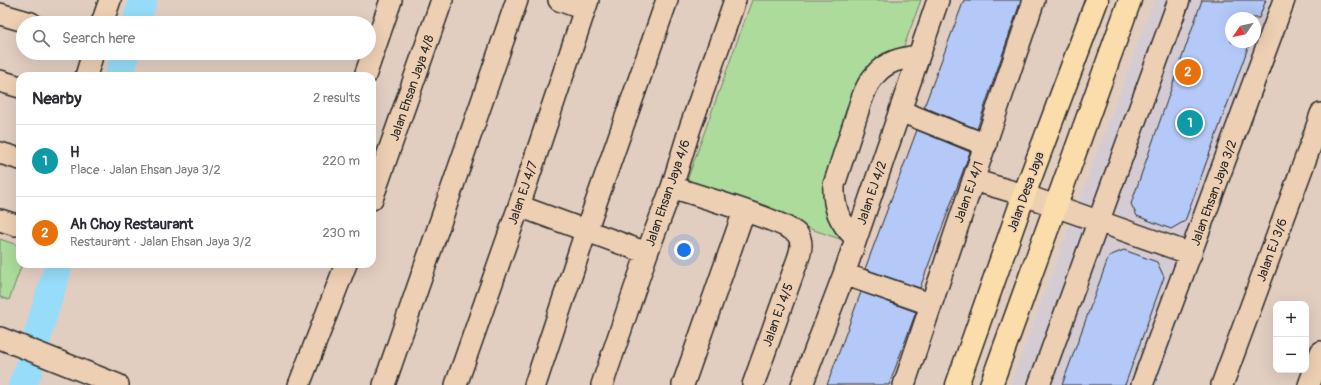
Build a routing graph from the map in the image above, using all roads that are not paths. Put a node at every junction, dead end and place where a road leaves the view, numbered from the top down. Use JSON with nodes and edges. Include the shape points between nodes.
{"nodes":[{"id":1,"x":110,"y":0,"type":"edge"},
{"id":2,"x":391,"y":0,"type":"edge"},
{"id":3,"x":442,"y":0,"type":"edge"},
{"id":4,"x":517,"y":0,"type":"edge"},
{"id":5,"x":559,"y":0,"type":"edge"},
{"id":6,"x":667,"y":0,"type":"edge"},
{"id":7,"x":735,"y":0,"type":"edge"},
{"id":8,"x":938,"y":0,"type":"edge"},
{"id":9,"x":1034,"y":0,"type":"edge"},
{"id":10,"x":1097,"y":0,"type":"edge"},
{"id":11,"x":1130,"y":0,"type":"edge"},
{"id":12,"x":1179,"y":0,"type":"edge"},
{"id":13,"x":1284,"y":0,"type":"edge"},
{"id":14,"x":586,"y":5,"type":"edge"},
{"id":15,"x":0,"y":14,"type":"edge"},
{"id":16,"x":104,"y":16,"type":"edge"},
{"id":17,"x":16,"y":19,"type":"edge"},
{"id":18,"x":376,"y":44,"type":"edge"},
{"id":19,"x":919,"y":56,"type":"junction"},
{"id":20,"x":91,"y":60,"type":"edge"},
{"id":21,"x":370,"y":60,"type":"edge"},
{"id":22,"x":87,"y":72,"type":"edge"},
{"id":23,"x":366,"y":72,"type":"edge"},
{"id":24,"x":0,"y":82,"type":"edge"},
{"id":25,"x":16,"y":86,"type":"edge"},
{"id":26,"x":900,"y":111,"type":"junction"},
{"id":27,"x":1321,"y":114,"type":"edge"},
{"id":28,"x":986,"y":145,"type":"junction"},
{"id":29,"x":1316,"y":146,"type":"edge"},
{"id":30,"x":0,"y":153,"type":"edge"},
{"id":31,"x":16,"y":157,"type":"edge"},
{"id":32,"x":377,"y":168,"type":"edge"},
{"id":33,"x":973,"y":180,"type":"junction"},
{"id":34,"x":672,"y":187,"type":"junction"},
{"id":35,"x":1024,"y":195,"type":"junction"},
{"id":36,"x":518,"y":206,"type":"junction"},
{"id":37,"x":1055,"y":206,"type":"junction"},
{"id":38,"x":744,"y":211,"type":"junction"},
{"id":39,"x":1099,"y":221,"type":"junction"},
{"id":40,"x":586,"y":231,"type":"junction"},
{"id":41,"x":856,"y":238,"type":"junction"},
{"id":42,"x":647,"y":253,"type":"junction"},
{"id":43,"x":1191,"y":254,"type":"junction"},
{"id":44,"x":344,"y":268,"type":"edge"},
{"id":45,"x":844,"y":274,"type":"junction"},
{"id":46,"x":930,"y":304,"type":"junction"},
{"id":47,"x":0,"y":338,"type":"edge"},
{"id":48,"x":1321,"y":352,"type":"edge"},
{"id":49,"x":114,"y":384,"type":"edge"},
{"id":50,"x":299,"y":385,"type":"edge"},
{"id":51,"x":384,"y":385,"type":"edge"},
{"id":52,"x":456,"y":385,"type":"edge"},
{"id":53,"x":535,"y":385,"type":"edge"},
{"id":54,"x":602,"y":385,"type":"edge"},
{"id":55,"x":683,"y":385,"type":"edge"},
{"id":56,"x":753,"y":385,"type":"edge"},
{"id":57,"x":802,"y":385,"type":"edge"},
{"id":58,"x":904,"y":385,"type":"edge"},
{"id":59,"x":957,"y":385,"type":"edge"},
{"id":60,"x":991,"y":385,"type":"edge"},
{"id":61,"x":1039,"y":385,"type":"edge"},
{"id":62,"x":1142,"y":385,"type":"edge"},
{"id":63,"x":1222,"y":385,"type":"edge"},
{"id":64,"x":1309,"y":385,"type":"edge"}],
"edges":[{"from":1,"to":16,"type":"street"},
{"from":2,"to":18,"type":"street"},
{"from":3,"to":32,"type":"street","name":"Jalan Ehsan Jaya 4/8"},
{"from":4,"to":51,"type":"street"},
{"from":5,"to":14,"type":"street"},
{"from":6,"to":40,"type":"street"},
{"from":7,"to":34,"type":"street","name":"Jalan Ehsan Jaya 4/6"},
{"from":8,"to":19,"type":"street","name":"Jalan EJ 4/2"},
{"from":9,"to":28,"type":"street","name":"Jalan EJ 4/1"},
{"from":10,"to":35,"type":"main road","name":"Jalan Desa Jaya"},
{"from":11,"to":37,"type":"main road"},
{"from":12,"to":39,"type":"street"},
{"from":13,"to":43,"type":"street","name":"Jalan Ehsan Jaya 3/2"},
{"from":14,"to":36,"type":"street","name":"Jalan EJ 4/7"},
{"from":15,"to":17,"type":"street"},
{"from":19,"to":26,"type":"street","name":"Jalan EJ 4/2"},
{"from":19,"to":41,"type":"street","via":[[895,60],[883,67],[875,74],[865,91],[833,190],[837,214]]},
{"from":20,"to":22,"type":"street"},
{"from":21,"to":23,"type":"street"},
{"from":24,"to":25,"type":"street"},
{"from":26,"to":28,"type":"street"},
{"from":26,"to":41,"type":"street","name":"Jalan EJ 4/2"},
{"from":27,"to":29,"type":"street","name":"Jalan EJ 3/6"},
{"from":28,"to":33,"type":"street","name":"Jalan EJ 4/1"},
{"from":29,"to":63,"type":"street","name":"Jalan EJ 3/6"},
{"from":30,"to":31,"type":"street"},
{"from":33,"to":35,"type":"street"},
{"from":33,"to":46,"type":"street","name":"Jalan EJ 4/1"},
{"from":34,"to":38,"type":"street"},
{"from":34,"to":42,"type":"street","name":"Jalan Ehsan Jaya 4/6"},
{"from":35,"to":37,"type":"street"},
{"from":35,"to":59,"type":"main road","name":"Jalan Desa Jaya"},
{"from":36,"to":40,"type":"street"},
{"from":36,"to":52,"type":"street","name":"Jalan EJ 4/7"},
{"from":37,"to":39,"type":"street"},
{"from":37,"to":60,"type":"main road"},
{"from":38,"to":55,"type":"street"},
{"from":38,"to":56,"type":"street","name":"Jalan EJ 4/5","via":[[789,228],[798,234],[801,244]]},
{"from":39,"to":43,"type":"street"},
{"from":39,"to":61,"type":"street"},
{"from":40,"to":42,"type":"street"},
{"from":40,"to":53,"type":"street"},
{"from":41,"to":45,"type":"street","name":"Jalan EJ 4/2"},
{"from":42,"to":54,"type":"street","name":"Jalan Ehsan Jaya 4/6"},
{"from":43,"to":62,"type":"street","name":"Jalan Ehsan Jaya 3/2"},
{"from":44,"to":50,"type":"street"},
{"from":45,"to":46,"type":"street"},
{"from":45,"to":57,"type":"street","name":"Jalan EJ 4/2"},
{"from":46,"to":58,"type":"street","name":"Jalan EJ 4/1"},
{"from":47,"to":49,"type":"street"},
{"from":48,"to":64,"type":"street"}]}
